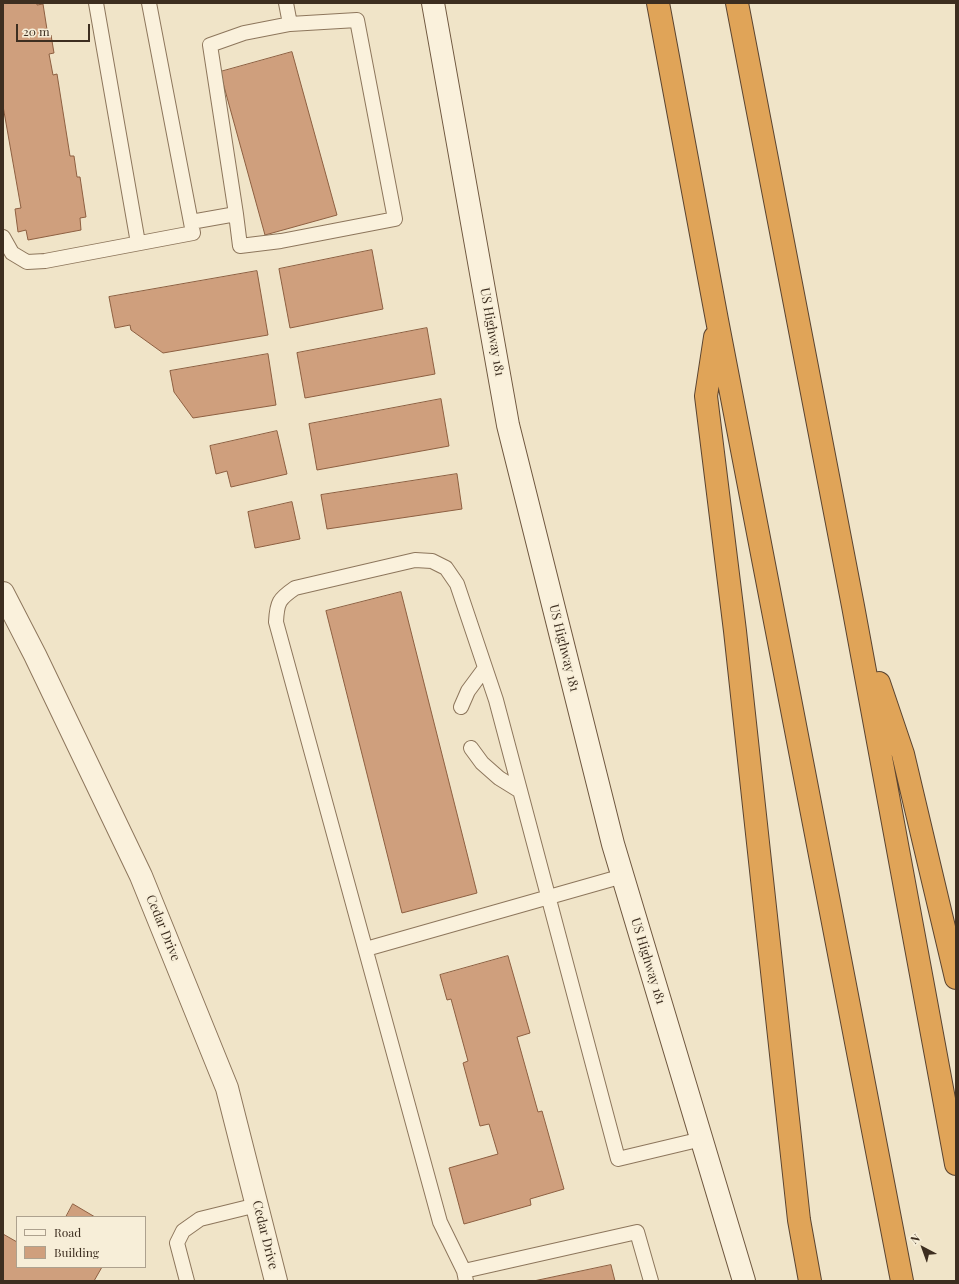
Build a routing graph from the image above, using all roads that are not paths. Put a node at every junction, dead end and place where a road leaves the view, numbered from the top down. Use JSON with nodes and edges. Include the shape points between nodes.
{"nodes":[{"id":1,"x":96,"y":3,"type":"edge"},
{"id":2,"x":149,"y":3,"type":"edge"},
{"id":3,"x":286,"y":3,"type":"edge"},
{"id":4,"x":433,"y":3,"type":"edge"},
{"id":5,"x":658,"y":3,"type":"edge"},
{"id":6,"x":737,"y":3,"type":"edge"},
{"id":7,"x":290,"y":24,"type":"junction"},
{"id":8,"x":236,"y":214,"type":"junction"},
{"id":9,"x":191,"y":222,"type":"junction"},
{"id":10,"x":3,"y":237,"type":"edge"},
{"id":11,"x":138,"y":243,"type":"junction"},
{"id":12,"x":717,"y":320,"type":"junction"},
{"id":13,"x":3,"y":593,"type":"edge"},
{"id":14,"x":853,"y":606,"type":"junction"},
{"id":15,"x":485,"y":668,"type":"junction"},
{"id":16,"x":461,"y":708,"type":"dead end"},
{"id":17,"x":471,"y":748,"type":"dead end"},
{"id":18,"x":520,"y":791,"type":"junction"},
{"id":19,"x":623,"y":876,"type":"junction"},
{"id":20,"x":548,"y":898,"type":"junction"},
{"id":21,"x":366,"y":949,"type":"junction"},
{"id":22,"x":956,"y":978,"type":"edge"},
{"id":23,"x":702,"y":1139,"type":"junction"},
{"id":24,"x":956,"y":1164,"type":"edge"},
{"id":25,"x":257,"y":1205,"type":"junction"},
{"id":26,"x":465,"y":1276,"type":"edge"},
{"id":27,"x":187,"y":1281,"type":"edge"},
{"id":28,"x":276,"y":1281,"type":"edge"},
{"id":29,"x":650,"y":1281,"type":"edge"},
{"id":30,"x":744,"y":1281,"type":"edge"},
{"id":31,"x":810,"y":1281,"type":"edge"},
{"id":32,"x":902,"y":1281,"type":"edge"}],
"edges":[{"from":1,"to":11,"type":"lane"},
{"from":2,"to":9,"type":"lane"},
{"from":3,"to":7,"type":"lane"},
{"from":4,"to":19,"type":"main road","name":"US Highway 181","via":[[508,425]]},
{"from":5,"to":12,"type":"highway"},
{"from":6,"to":14,"type":"highway"},
{"from":7,"to":8,"type":"lane","via":[[244,34],[210,45]]},
{"from":7,"to":8,"type":"lane","via":[[357,20],[396,219],[282,241],[240,246]]},
{"from":8,"to":9,"type":"lane"},
{"from":9,"to":11,"type":"lane","via":[[193,233]]},
{"from":10,"to":11,"type":"lane","via":[[12,253],[27,262],[45,261]]},
{"from":12,"to":31,"type":"highway","via":[[706,396],[737,646],[799,1220]]},
{"from":12,"to":32,"type":"highway"},
{"from":13,"to":25,"type":"main road","name":"Cedar Drive","via":[[141,876],[227,1088]]},
{"from":14,"to":22,"type":"highway","via":[[902,754]]},
{"from":14,"to":24,"type":"highway"},
{"from":15,"to":16,"type":"lane","via":[[468,691]]},
{"from":15,"to":18,"type":"lane"},
{"from":15,"to":21,"type":"lane","via":[[457,584],[446,568],[432,561],[415,560],[295,588],[276,606],[276,622]]},
{"from":17,"to":18,"type":"lane","via":[[482,763],[499,778]]},
{"from":18,"to":20,"type":"lane"},
{"from":19,"to":20,"type":"lane"},
{"from":19,"to":23,"type":"main road","name":"US Highway 181"},
{"from":20,"to":21,"type":"lane"},
{"from":20,"to":23,"type":"lane","via":[[618,1159]]},
{"from":21,"to":26,"type":"lane","via":[[440,1222]]},
{"from":23,"to":30,"type":"main road","name":"US Highway 181"},
{"from":25,"to":27,"type":"lane","via":[[200,1219],[183,1231],[177,1243]]},
{"from":25,"to":28,"type":"main road","name":"Cedar Drive"},
{"from":26,"to":29,"type":"lane","via":[[637,1232]]}]}
